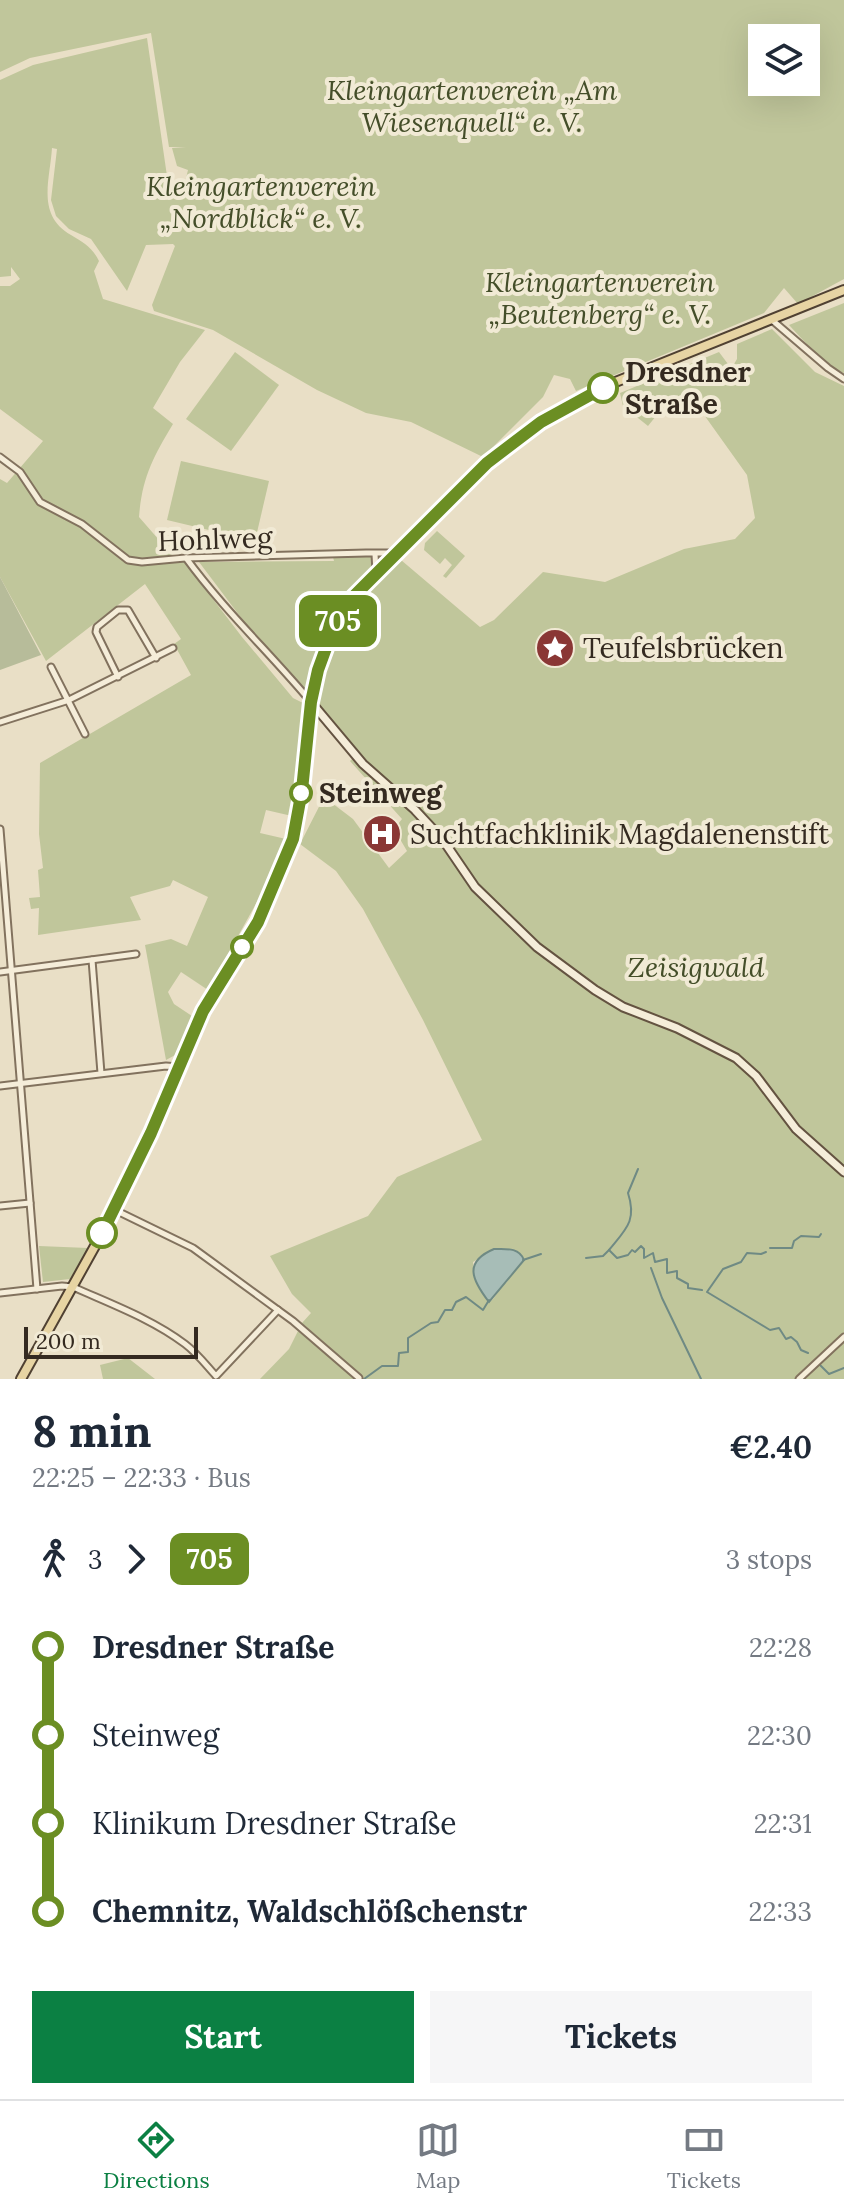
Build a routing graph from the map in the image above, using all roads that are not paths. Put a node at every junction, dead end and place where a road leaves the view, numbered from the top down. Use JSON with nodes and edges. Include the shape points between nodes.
{"nodes":[{"id":1,"x":842,"y":291,"type":"edge"},
{"id":2,"x":772,"y":319,"type":"junction"},
{"id":3,"x":844,"y":379,"type":"edge"},
{"id":4,"x":0,"y":457,"type":"edge"},
{"id":5,"x":375,"y":554,"type":"junction"},
{"id":6,"x":394,"y":556,"type":"junction"},
{"id":7,"x":185,"y":558,"type":"junction"},
{"id":8,"x":376,"y":574,"type":"junction"},
{"id":9,"x":173,"y":648,"type":"dead end"},
{"id":10,"x":156,"y":658,"type":"junction"},
{"id":11,"x":51,"y":667,"type":"dead end"},
{"id":12,"x":118,"y":677,"type":"junction"},
{"id":13,"x":69,"y":700,"type":"junction"},
{"id":14,"x":311,"y":702,"type":"junction"},
{"id":15,"x":0,"y":722,"type":"edge"},
{"id":16,"x":85,"y":734,"type":"dead end"},
{"id":17,"x":0,"y":829,"type":"edge"},
{"id":18,"x":136,"y":954,"type":"dead end"},
{"id":19,"x":92,"y":960,"type":"junction"},
{"id":20,"x":12,"y":970,"type":"junction"},
{"id":21,"x":0,"y":972,"type":"edge"},
{"id":22,"x":179,"y":1067,"type":"junction"},
{"id":23,"x":101,"y":1073,"type":"junction"},
{"id":24,"x":22,"y":1084,"type":"junction"},
{"id":25,"x":0,"y":1086,"type":"edge"},
{"id":26,"x":844,"y":1172,"type":"edge"},
{"id":27,"x":30,"y":1203,"type":"junction"},
{"id":28,"x":0,"y":1206,"type":"edge"},
{"id":29,"x":115,"y":1210,"type":"junction"},
{"id":30,"x":73,"y":1287,"type":"junction"},
{"id":31,"x":37,"y":1289,"type":"junction"},
{"id":32,"x":0,"y":1293,"type":"edge"},
{"id":33,"x":278,"y":1310,"type":"junction"},
{"id":34,"x":844,"y":1337,"type":"edge"},
{"id":35,"x":359,"y":1378,"type":"edge"},
{"id":36,"x":17,"y":1379,"type":"edge"},
{"id":37,"x":799,"y":1379,"type":"edge"}],
"edges":[{"from":1,"to":2,"type":"main road"},
{"from":2,"to":3,"type":"street"},
{"from":2,"to":6,"type":"main road","via":[[613,383],[541,422],[487,463]]},
{"from":4,"to":7,"type":"street","name":"Hohlweg","via":[[20,472],[40,502],[82,524],[128,560]]},
{"from":5,"to":6,"type":"street","name":"Hohlweg"},
{"from":5,"to":7,"type":"street","name":"Hohlweg"},
{"from":5,"to":8,"type":"street"},
{"from":6,"to":8,"type":"main road"},
{"from":7,"to":14,"type":"street"},
{"from":8,"to":14,"type":"main road","via":[[333,629]]},
{"from":9,"to":10,"type":"street"},
{"from":10,"to":12,"type":"street"},
{"from":10,"to":12,"type":"street","via":[[128,610],[118,610],[96,632]]},
{"from":11,"to":13,"type":"street"},
{"from":12,"to":13,"type":"street"},
{"from":13,"to":15,"type":"street"},
{"from":13,"to":16,"type":"street"},
{"from":14,"to":22,"type":"main road","via":[[293,839],[258,922],[203,1011]]},
{"from":14,"to":26,"type":"street","via":[[363,764],[443,840],[475,887],[537,947],[623,1007],[736,1058],[796,1129]]},
{"from":17,"to":20,"type":"street"},
{"from":18,"to":19,"type":"street"},
{"from":19,"to":20,"type":"street"},
{"from":19,"to":23,"type":"street"},
{"from":20,"to":21,"type":"street"},
{"from":20,"to":24,"type":"street"},
{"from":22,"to":23,"type":"street"},
{"from":22,"to":29,"type":"main road"},
{"from":23,"to":24,"type":"street"},
{"from":24,"to":25,"type":"street"},
{"from":24,"to":27,"type":"street"},
{"from":27,"to":28,"type":"street"},
{"from":27,"to":31,"type":"street"},
{"from":29,"to":30,"type":"main road"},
{"from":29,"to":33,"type":"street","via":[[193,1248]]},
{"from":30,"to":31,"type":"street"},
{"from":30,"to":33,"type":"street","via":[[174,1337],[216,1376]]},
{"from":30,"to":36,"type":"main road"},
{"from":31,"to":32,"type":"street"},
{"from":33,"to":35,"type":"street"},
{"from":34,"to":37,"type":"street"}]}
